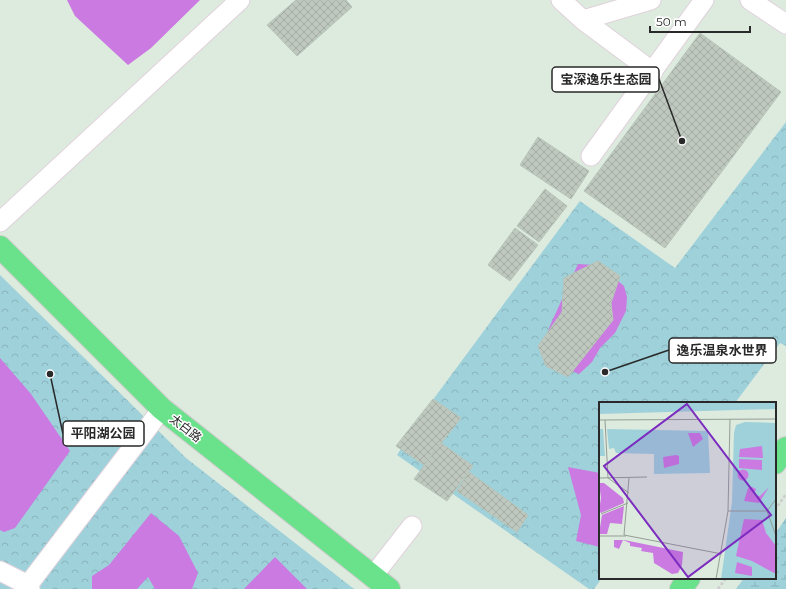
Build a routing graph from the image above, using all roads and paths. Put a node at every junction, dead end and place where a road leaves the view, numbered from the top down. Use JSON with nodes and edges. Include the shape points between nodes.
{"nodes":[{"id":1,"x":240,"y":0,"type":"edge"},
{"id":2,"x":561,"y":0,"type":"edge"},
{"id":3,"x":651,"y":0,"type":"edge"},
{"id":4,"x":704,"y":0,"type":"edge"},
{"id":5,"x":750,"y":0,"type":"edge"},
{"id":6,"x":583,"y":20,"type":"junction"},
{"id":7,"x":786,"y":24,"type":"edge"},
{"id":8,"x":652,"y":72,"type":"junction"},
{"id":9,"x":591,"y":156,"type":"dead end"},
{"id":10,"x":0,"y":222,"type":"edge"},
{"id":11,"x":0,"y":247,"type":"edge"},
{"id":12,"x":162,"y":409,"type":"junction"},
{"id":13,"x":786,"y":448,"type":"edge"},
{"id":14,"x":776,"y":462,"type":"edge"},
{"id":15,"x":786,"y":494,"type":"edge"},
{"id":16,"x":776,"y":509,"type":"edge"},
{"id":17,"x":412,"y":526,"type":"dead end"},
{"id":18,"x":0,"y":571,"type":"edge"},
{"id":19,"x":689,"y":579,"type":"edge"},
{"id":20,"x":725,"y":579,"type":"edge"},
{"id":21,"x":381,"y":582,"type":"edge"},
{"id":22,"x":29,"y":587,"type":"edge"},
{"id":23,"x":681,"y":589,"type":"edge"},
{"id":24,"x":718,"y":589,"type":"edge"}],
"edges":[{"from":1,"to":10,"type":"street"},
{"from":2,"to":6,"type":"street"},
{"from":3,"to":6,"type":"street"},
{"from":4,"to":8,"type":"street"},
{"from":5,"to":7,"type":"street"},
{"from":6,"to":8,"type":"street"},
{"from":8,"to":9,"type":"street"},
{"from":11,"to":12,"type":"main road","name":"太白路"},
{"from":12,"to":21,"type":"main road","name":"太白路"},
{"from":12,"to":22,"type":"street"},
{"from":13,"to":14,"type":"main road"},
{"from":15,"to":16,"type":"path"},
{"from":17,"to":21,"type":"street"},
{"from":18,"to":22,"type":"street"},
{"from":19,"to":23,"type":"main road"},
{"from":20,"to":24,"type":"path"}]}
